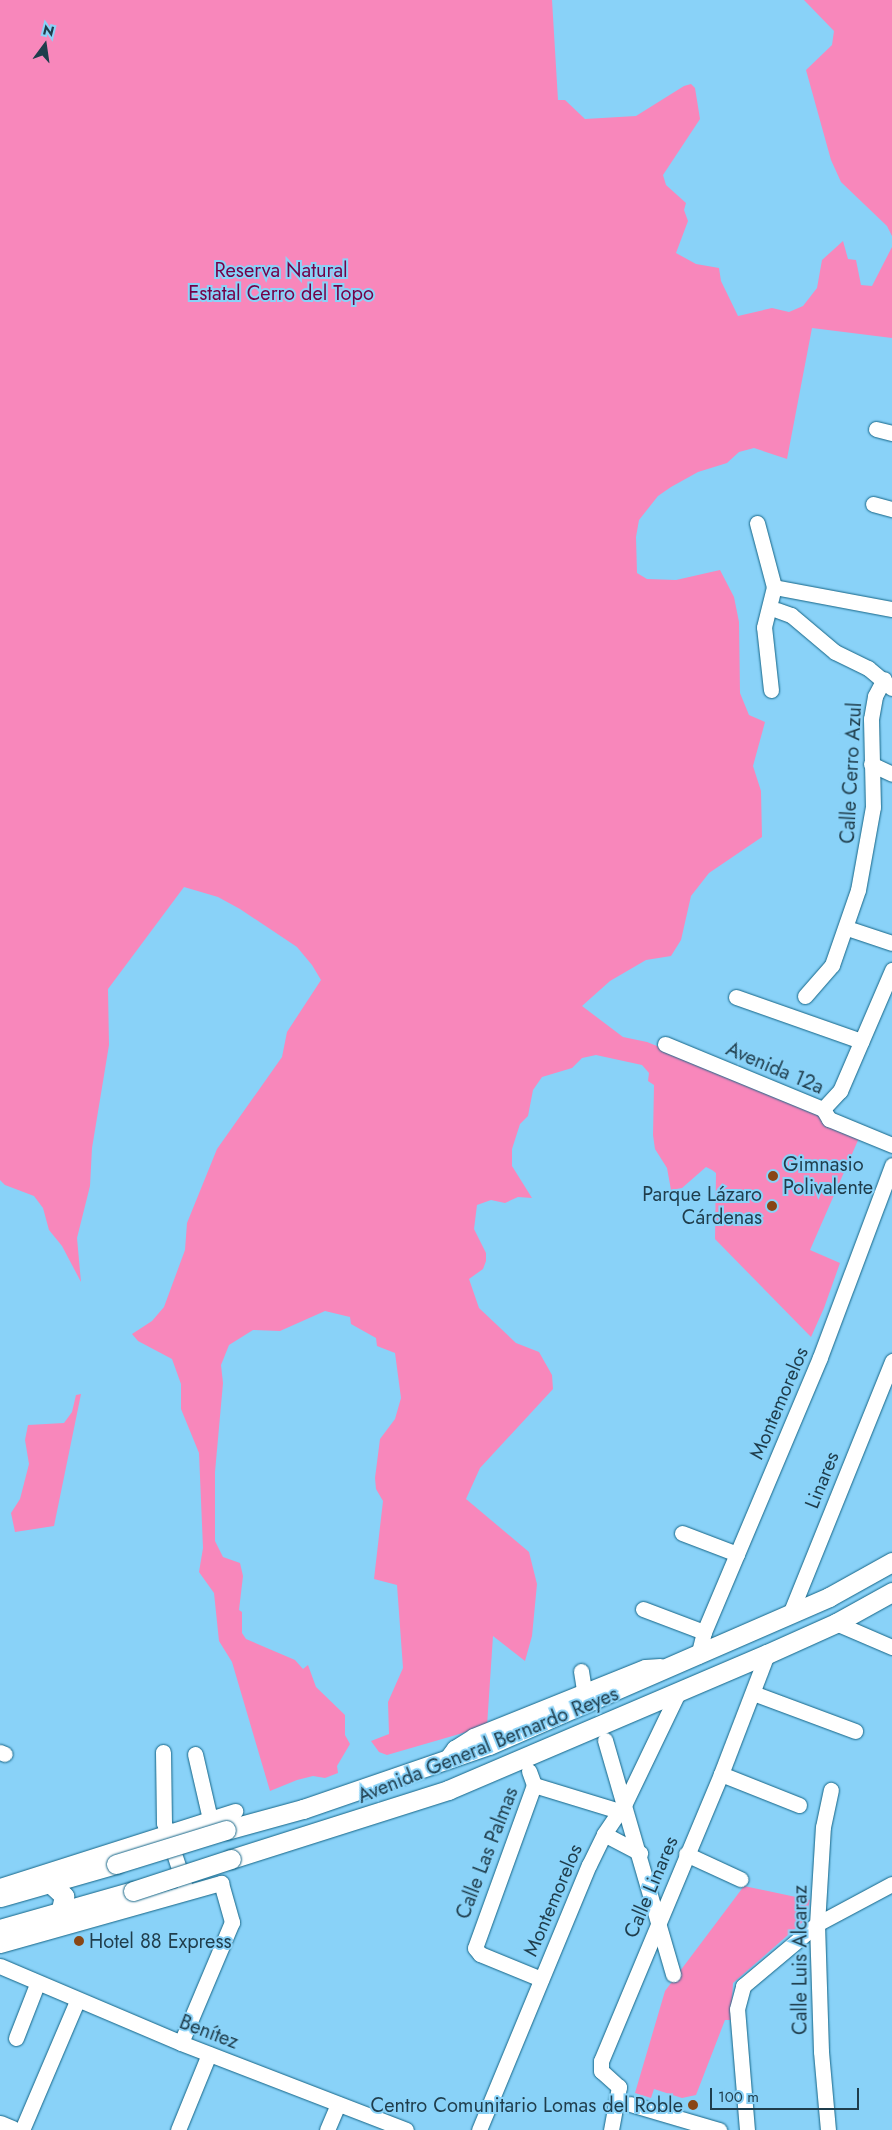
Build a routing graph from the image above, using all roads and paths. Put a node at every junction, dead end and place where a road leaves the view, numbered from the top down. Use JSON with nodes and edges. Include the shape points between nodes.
{"nodes":[{"id":1,"x":876,"y":429,"type":"dead end"},
{"id":2,"x":892,"y":433,"type":"edge"},
{"id":3,"x":873,"y":504,"type":"dead end"},
{"id":4,"x":892,"y":509,"type":"edge"},
{"id":5,"x":756,"y":523,"type":"dead end"},
{"id":6,"x":774,"y":587,"type":"junction"},
{"id":7,"x":892,"y":609,"type":"edge"},
{"id":8,"x":777,"y":610,"type":"dead end"},
{"id":9,"x":888,"y":683,"type":"edge"},
{"id":10,"x":771,"y":690,"type":"dead end"},
{"id":11,"x":871,"y":764,"type":"junction"},
{"id":12,"x":892,"y":774,"type":"edge"},
{"id":13,"x":847,"y":928,"type":"junction"},
{"id":14,"x":892,"y":943,"type":"edge"},
{"id":15,"x":892,"y":970,"type":"edge"},
{"id":16,"x":736,"y":996,"type":"dead end"},
{"id":17,"x":805,"y":996,"type":"dead end"},
{"id":18,"x":861,"y":1041,"type":"junction"},
{"id":19,"x":665,"y":1044,"type":"dead end"},
{"id":20,"x":823,"y":1109,"type":"junction"},
{"id":21,"x":892,"y":1145,"type":"edge"},
{"id":22,"x":892,"y":1165,"type":"edge"},
{"id":23,"x":892,"y":1361,"type":"edge"},
{"id":24,"x":682,"y":1533,"type":"dead end"},
{"id":25,"x":737,"y":1554,"type":"junction"},
{"id":26,"x":892,"y":1562,"type":"edge"},
{"id":27,"x":892,"y":1592,"type":"edge"},
{"id":28,"x":643,"y":1609,"type":"dead end"},
{"id":29,"x":790,"y":1614,"type":"junction"},
{"id":30,"x":836,"y":1623,"type":"junction"},
{"id":31,"x":704,"y":1632,"type":"junction"},
{"id":32,"x":892,"y":1648,"type":"edge"},
{"id":33,"x":767,"y":1654,"type":"junction"},
{"id":34,"x":698,"y":1656,"type":"junction"},
{"id":35,"x":668,"y":1669,"type":"junction"},
{"id":36,"x":581,"y":1672,"type":"dead end"},
{"id":37,"x":584,"y":1691,"type":"junction"},
{"id":38,"x":753,"y":1693,"type":"junction"},
{"id":39,"x":678,"y":1694,"type":"junction"},
{"id":40,"x":855,"y":1731,"type":"dead end"},
{"id":41,"x":605,"y":1740,"type":"dead end"},
{"id":42,"x":163,"y":1752,"type":"dead end"},
{"id":43,"x":195,"y":1754,"type":"dead end"},
{"id":44,"x":446,"y":1759,"type":"junction"},
{"id":45,"x":721,"y":1774,"type":"junction"},
{"id":46,"x":831,"y":1790,"type":"dead end"},
{"id":47,"x":799,"y":1805,"type":"dead end"},
{"id":48,"x":622,"y":1807,"type":"junction"},
{"id":49,"x":303,"y":1808,"type":"junction"},
{"id":50,"x":235,"y":1811,"type":"dead end"},
{"id":51,"x":210,"y":1818,"type":"junction"},
{"id":52,"x":166,"y":1832,"type":"junction"},
{"id":53,"x":604,"y":1834,"type":"junction"},
{"id":54,"x":312,"y":1835,"type":"junction"},
{"id":55,"x":640,"y":1853,"type":"junction"},
{"id":56,"x":686,"y":1854,"type":"junction"},
{"id":57,"x":740,"y":1879,"type":"dead end"},
{"id":58,"x":49,"y":1882,"type":"junction"},
{"id":59,"x":892,"y":1884,"type":"edge"},
{"id":60,"x":5,"y":1890,"type":"edge"},
{"id":61,"x":187,"y":1893,"type":"junction"},
{"id":62,"x":60,"y":1913,"type":"junction"},
{"id":63,"x":658,"y":1921,"type":"junction"},
{"id":64,"x":817,"y":1924,"type":"junction"},
{"id":65,"x":0,"y":1930,"type":"edge"},
{"id":66,"x":0,"y":1945,"type":"edge"},
{"id":67,"x":0,"y":1966,"type":"edge"},
{"id":68,"x":673,"y":1974,"type":"dead end"},
{"id":69,"x":541,"y":1979,"type":"junction"},
{"id":70,"x":37,"y":1984,"type":"junction"},
{"id":71,"x":77,"y":2001,"type":"junction"},
{"id":72,"x":16,"y":2038,"type":"dead end"},
{"id":73,"x":181,"y":2043,"type":"junction"},
{"id":74,"x":208,"y":2054,"type":"junction"},
{"id":75,"x":338,"y":2104,"type":"junction"},
{"id":76,"x":630,"y":2104,"type":"dead end"},
{"id":77,"x":0,"y":2125,"type":"edge"},
{"id":78,"x":703,"y":2128,"type":"edge"},
{"id":79,"x":12,"y":2130,"type":"edge"},
{"id":80,"x":22,"y":2130,"type":"edge"},
{"id":81,"x":178,"y":2130,"type":"edge"},
{"id":82,"x":327,"y":2130,"type":"edge"},
{"id":83,"x":406,"y":2130,"type":"edge"},
{"id":84,"x":479,"y":2130,"type":"edge"},
{"id":85,"x":611,"y":2130,"type":"edge"},
{"id":86,"x":719,"y":2130,"type":"edge"},
{"id":87,"x":747,"y":2130,"type":"edge"},
{"id":88,"x":828,"y":2130,"type":"edge"}],
"edges":[{"from":1,"to":2,"type":"street"},
{"from":3,"to":4,"type":"street"},
{"from":5,"to":6,"type":"street"},
{"from":6,"to":7,"type":"street"},
{"from":6,"to":10,"type":"street","via":[[764,627]]},
{"from":8,"to":9,"type":"street","via":[[791,615],[835,652]]},
{"from":9,"to":11,"type":"street","name":"Calle Cerro Azul","via":[[875,696],[871,719]]},
{"from":11,"to":12,"type":"street"},
{"from":11,"to":13,"type":"street","name":"Calle Cerro Azul","via":[[871,827]]},
{"from":13,"to":14,"type":"street"},
{"from":13,"to":17,"type":"street","name":"Calle Cerro Azul","via":[[832,965]]},
{"from":15,"to":18,"type":"street"},
{"from":16,"to":18,"type":"street"},
{"from":18,"to":20,"type":"street","via":[[840,1091]]},
{"from":19,"to":20,"type":"street","name":"Avenida 12a"},
{"from":20,"to":21,"type":"street","name":"Avenida 12a","via":[[829,1119]]},
{"from":22,"to":25,"type":"street","name":"Montemorelos","via":[[820,1357]]},
{"from":23,"to":29,"type":"street","name":"Linares"},
{"from":24,"to":25,"type":"street"},
{"from":25,"to":31,"type":"street","name":"Montemorelos"},
{"from":26,"to":29,"type":"main road","name":"Avenida General Bernardo Reyes","via":[[829,1597]]},
{"from":27,"to":30,"type":"main road","name":"Avenida General Bernardo Reyes"},
{"from":28,"to":31,"type":"street"},
{"from":29,"to":34,"type":"main road","name":"Avenida General Bernardo Reyes"},
{"from":30,"to":32,"type":"street"},
{"from":30,"to":33,"type":"main road","name":"Avenida General Bernardo Reyes"},
{"from":31,"to":34,"type":"street","name":"Montemorelos"},
{"from":33,"to":38,"type":"street","name":"Calle Linares"},
{"from":33,"to":39,"type":"main road","name":"Avenida General Bernardo Reyes"},
{"from":34,"to":35,"type":"main road","name":"Avenida General Bernardo Reyes"},
{"from":35,"to":37,"type":"street","via":[[650,1665]]},
{"from":35,"to":44,"type":"main road","name":"Avenida General Bernardo Reyes","via":[[489,1745]]},
{"from":36,"to":37,"type":"street"},
{"from":37,"to":44,"type":"street","via":[[473,1736],[454,1748]]},
{"from":38,"to":40,"type":"street"},
{"from":38,"to":45,"type":"street","name":"Calle Linares"},
{"from":39,"to":48,"type":"street","name":"Montemorelos"},
{"from":39,"to":54,"type":"main road","name":"Avenida General Bernardo Reyes","via":[[429,1797]]},
{"from":41,"to":48,"type":"street"},
{"from":42,"to":52,"type":"street"},
{"from":43,"to":51,"type":"street"},
{"from":44,"to":49,"type":"main road","name":"Avenida General Bernardo Reyes"},
{"from":45,"to":47,"type":"street"},
{"from":45,"to":56,"type":"street","name":"Calle Linares"},
{"from":46,"to":64,"type":"street","name":"Calle Luis Alcaraz","via":[[823,1827]]},
{"from":48,"to":53,"type":"street","name":"Montemorelos"},
{"from":48,"to":55,"type":"street"},
{"from":48,"to":69,"type":"street","name":"Calle Las Palmas","via":[[531,1778],[475,1949]]},
{"from":49,"to":54,"type":"main road","via":[[297,1826]]},
{"from":49,"to":58,"type":"main road","name":"Avenida General Bernardo Reyes","bridge":true},
{"from":50,"to":51,"type":"street"},
{"from":51,"to":52,"type":"street"},
{"from":52,"to":60,"type":"street"},
{"from":52,"to":61,"type":"street"},
{"from":53,"to":55,"type":"street"},
{"from":53,"to":69,"type":"street","name":"Montemorelos"},
{"from":54,"to":62,"type":"main road","name":"Avenida General Bernardo Reyes","bridge":true},
{"from":55,"to":63,"type":"street"},
{"from":56,"to":57,"type":"street"},
{"from":56,"to":63,"type":"street","name":"Calle Linares"},
{"from":58,"to":60,"type":"main road","name":"Avenida General Bernardo Reyes"},
{"from":58,"to":62,"type":"main road","via":[[64,1896]]},
{"from":59,"to":64,"type":"street"},
{"from":61,"to":66,"type":"street"},
{"from":61,"to":73,"type":"street","via":[[221,1883],[232,1922]]},
{"from":62,"to":65,"type":"main road","name":"Avenida General Bernardo Reyes"},
{"from":63,"to":68,"type":"street"},
{"from":63,"to":85,"type":"street","name":"Calle Linares","via":[[601,2061],[601,2071],[619,2087]]},
{"from":64,"to":87,"type":"street","via":[[749,1980],[740,1993],[737,2009]]},
{"from":64,"to":88,"type":"street","name":"Calle Luis Alcaraz","via":[[819,2016]]},
{"from":67,"to":70,"type":"street","name":"Benítez"},
{"from":69,"to":84,"type":"street","name":"Montemorelos"},
{"from":70,"to":71,"type":"street","name":"Benítez"},
{"from":70,"to":72,"type":"street"},
{"from":71,"to":73,"type":"street","name":"Benítez"},
{"from":71,"to":80,"type":"street"},
{"from":73,"to":74,"type":"street","name":"Benítez"},
{"from":74,"to":75,"type":"street","name":"Benítez"},
{"from":74,"to":81,"type":"street"},
{"from":75,"to":82,"type":"street"},
{"from":75,"to":83,"type":"street","name":"Benítez"},
{"from":76,"to":78,"type":"street"},
{"from":77,"to":79,"type":"main road"},
{"from":78,"to":86,"type":"street"}]}
